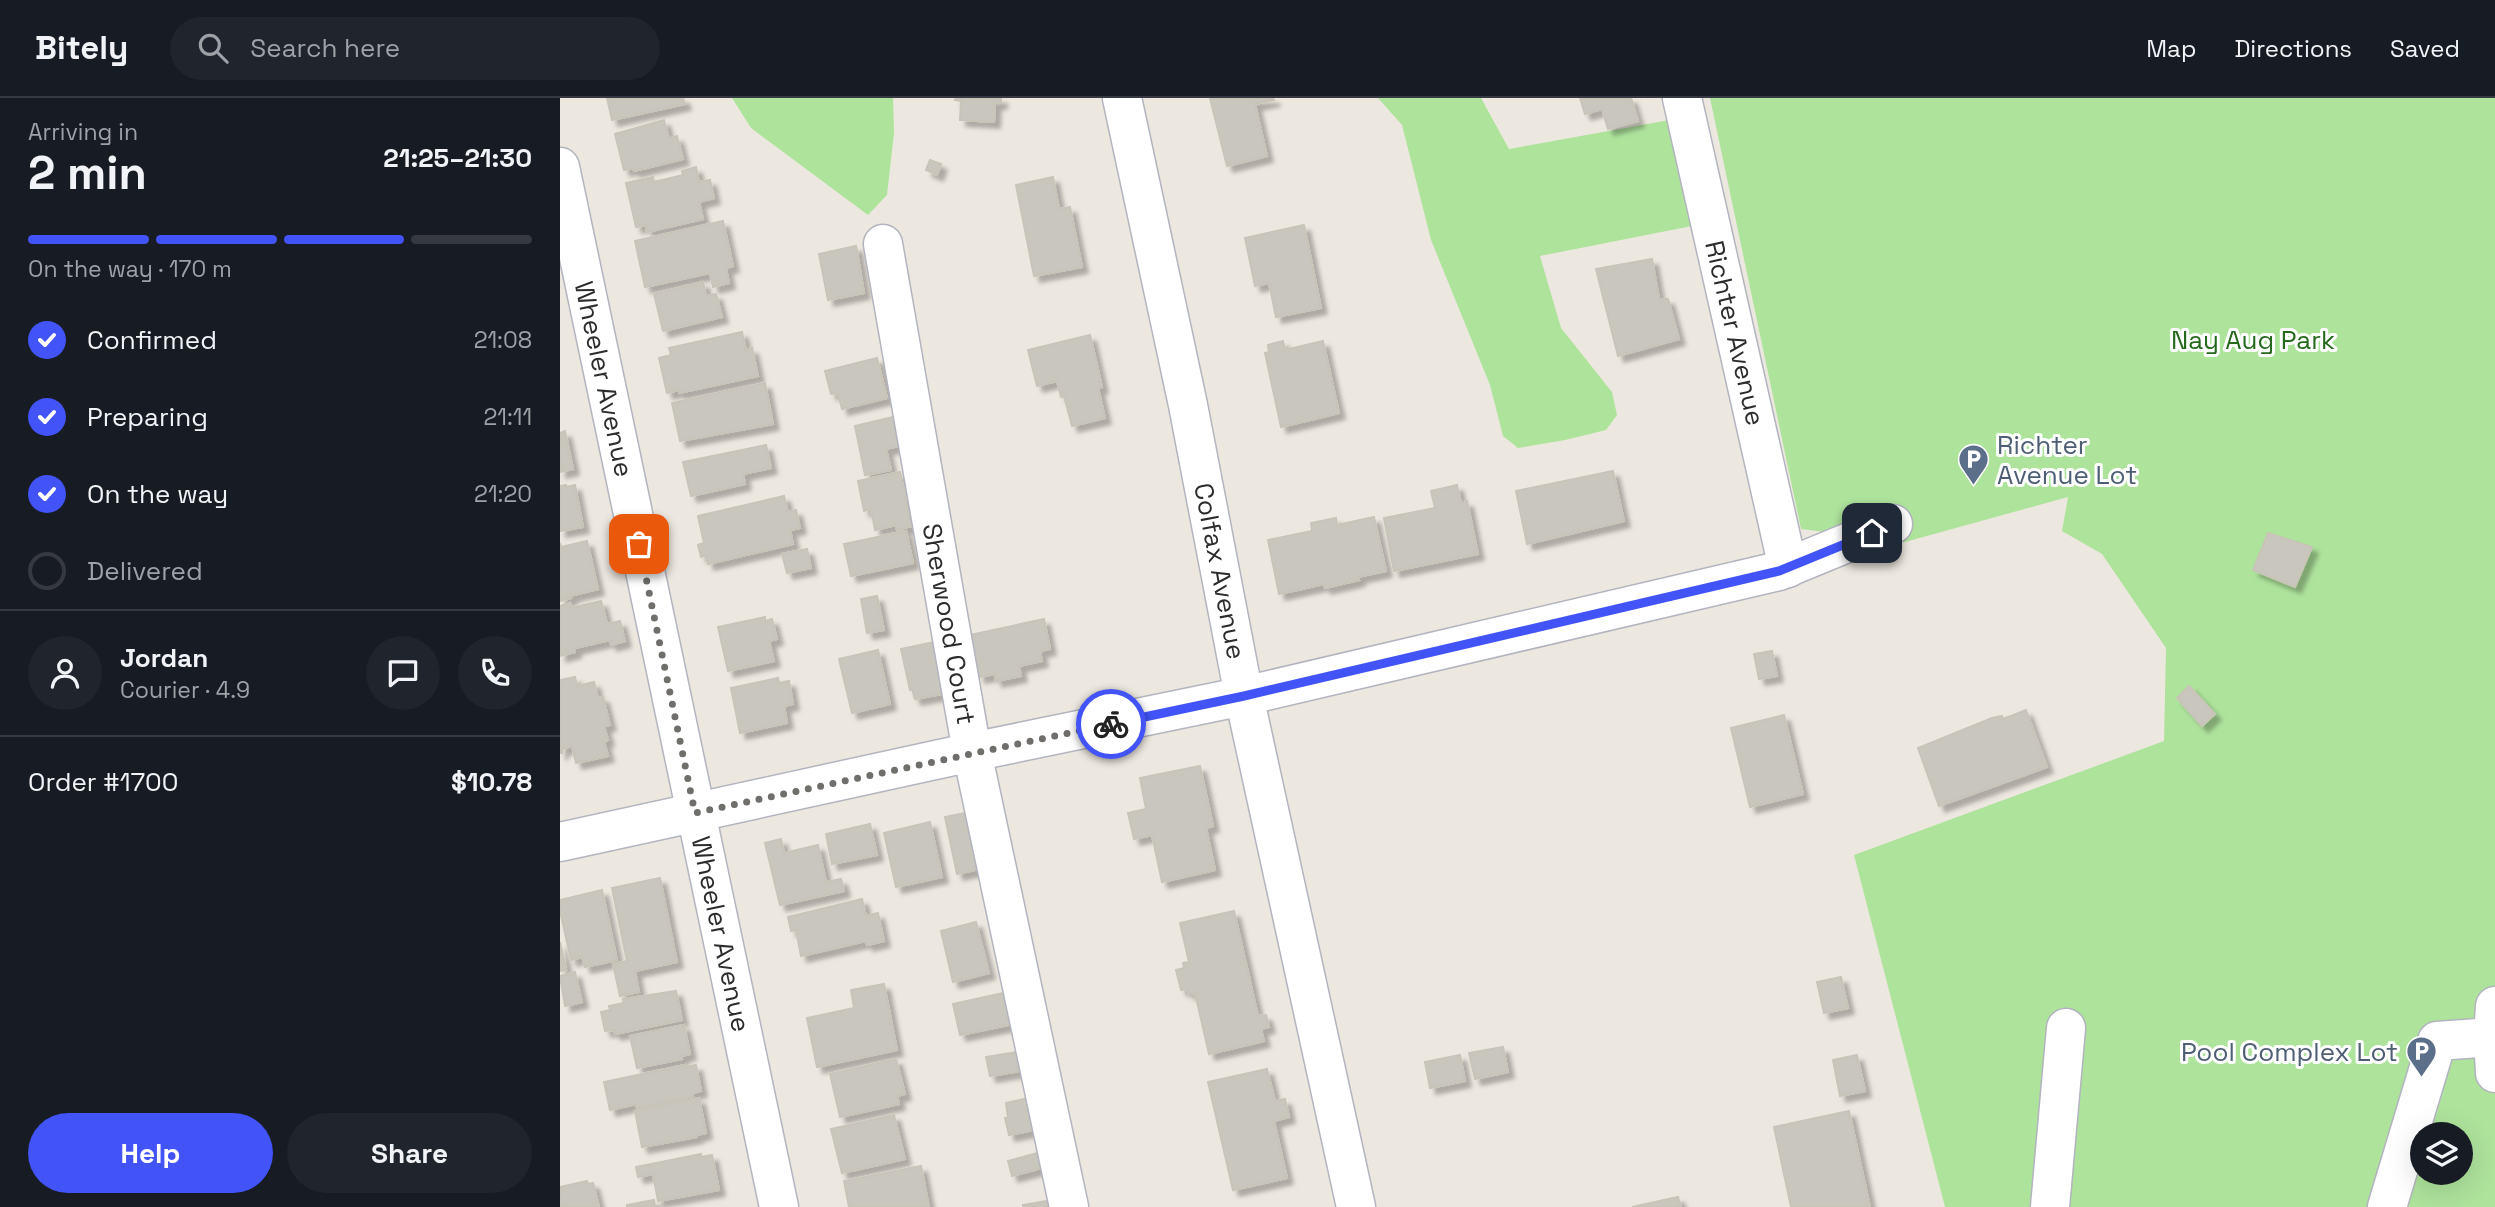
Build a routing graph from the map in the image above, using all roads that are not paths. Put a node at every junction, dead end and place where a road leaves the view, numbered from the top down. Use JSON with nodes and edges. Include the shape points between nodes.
{"nodes":[{"id":1,"x":1122,"y":98,"type":"edge"},
{"id":2,"x":1682,"y":98,"type":"edge"},
{"id":3,"x":560,"y":167,"type":"edge"},
{"id":4,"x":883,"y":244,"type":"dead end"},
{"id":5,"x":1893,"y":524,"type":"dead end"},
{"id":6,"x":1788,"y":568,"type":"junction"},
{"id":7,"x":1244,"y":696,"type":"junction"},
{"id":8,"x":972,"y":752,"type":"junction"},
{"id":9,"x":695,"y":813,"type":"junction"},
{"id":10,"x":560,"y":842,"type":"edge"},
{"id":11,"x":2066,"y":1028,"type":"dead end"},
{"id":12,"x":2494,"y":1039,"type":"edge"},
{"id":13,"x":779,"y":1207,"type":"edge"},
{"id":14,"x":1069,"y":1207,"type":"edge"},
{"id":15,"x":1356,"y":1207,"type":"edge"},
{"id":16,"x":2050,"y":1207,"type":"edge"},
{"id":17,"x":2387,"y":1207,"type":"edge"}],
"edges":[{"from":1,"to":7,"type":"street","name":"Colfax Avenue"},
{"from":2,"to":6,"type":"street","name":"Richter Avenue"},
{"from":3,"to":9,"type":"street","name":"Wheeler Avenue"},
{"from":4,"to":8,"type":"street","name":"Sherwood Court"},
{"from":5,"to":6,"type":"street"},
{"from":6,"to":7,"type":"street"},
{"from":7,"to":8,"type":"street"},
{"from":7,"to":15,"type":"street","name":"Colfax Avenue"},
{"from":8,"to":9,"type":"street"},
{"from":8,"to":14,"type":"street","name":"Sherwood Court"},
{"from":9,"to":10,"type":"street"},
{"from":9,"to":13,"type":"street","name":"Wheeler Avenue"},
{"from":11,"to":16,"type":"street"},
{"from":12,"to":17,"type":"street","via":[[2437,1041]]}]}
